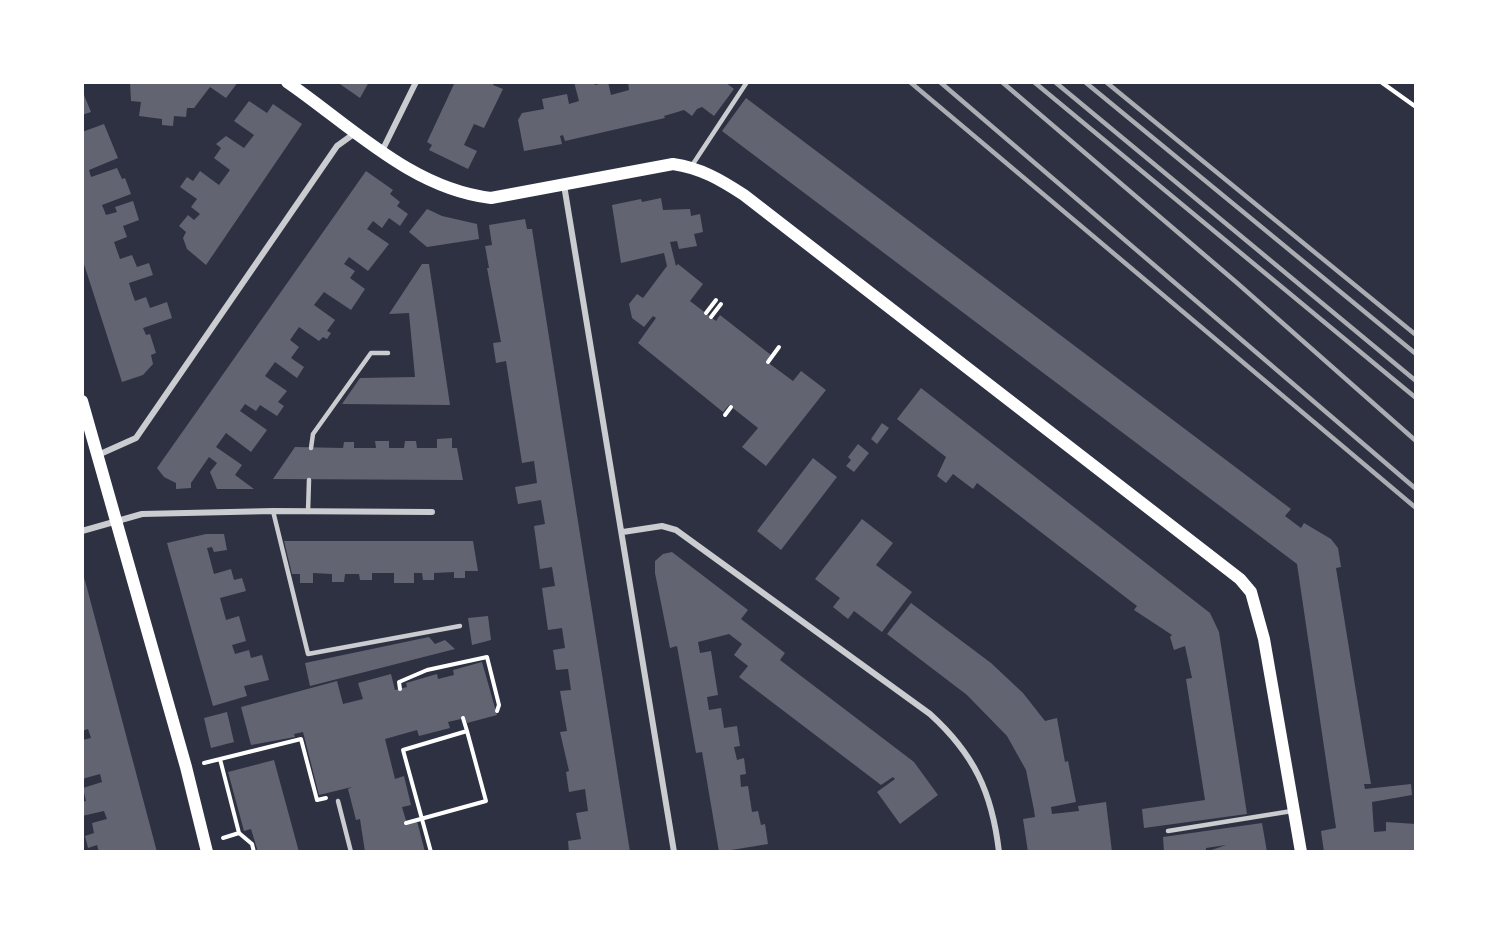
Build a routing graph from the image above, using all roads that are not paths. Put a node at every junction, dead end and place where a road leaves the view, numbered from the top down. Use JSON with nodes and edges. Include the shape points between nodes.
{"nodes":[{"id":1,"x":287,"y":82,"type":"edge"},
{"id":2,"x":416,"y":82,"type":"edge"},
{"id":3,"x":747,"y":82,"type":"edge"},
{"id":4,"x":356,"y":133,"type":"junction"},
{"id":5,"x":382,"y":151,"type":"junction"},
{"id":6,"x":691,"y":166,"type":"junction"},
{"id":7,"x":564,"y":185,"type":"junction"},
{"id":8,"x":388,"y":353,"type":"dead end"},
{"id":9,"x":82,"y":401,"type":"edge"},
{"id":10,"x":311,"y":448,"type":"dead end"},
{"id":11,"x":98,"y":455,"type":"junction"},
{"id":12,"x":309,"y":480,"type":"dead end"},
{"id":13,"x":273,"y":511,"type":"junction"},
{"id":14,"x":308,"y":512,"type":"junction"},
{"id":15,"x":432,"y":512,"type":"dead end"},
{"id":16,"x":117,"y":522,"type":"junction"},
{"id":17,"x":82,"y":531,"type":"edge"},
{"id":18,"x":623,"y":532,"type":"junction"},
{"id":19,"x":460,"y":626,"type":"dead end"},
{"id":20,"x":338,"y":801,"type":"road end"},
{"id":21,"x":1294,"y":811,"type":"junction"},
{"id":22,"x":1168,"y":831,"type":"dead end"},
{"id":23,"x":206,"y":848,"type":"edge"},
{"id":24,"x":351,"y":852,"type":"edge"},
{"id":25,"x":674,"y":852,"type":"edge"},
{"id":26,"x":999,"y":852,"type":"edge"},
{"id":27,"x":1301,"y":852,"type":"edge"}],
"edges":[{"from":1,"to":4,"type":"main road"},
{"from":2,"to":5,"type":"street"},
{"from":3,"to":6,"type":"lane"},
{"from":4,"to":5,"type":"main road"},
{"from":4,"to":11,"type":"street","via":[[337,146],[136,438]]},
{"from":5,"to":7,"type":"main road","via":[[433,182],[465,195],[491,198]]},
{"from":6,"to":7,"type":"main road","via":[[673,164]]},
{"from":6,"to":21,"type":"main road","via":[[744,195],[1240,579],[1251,592],[1260,623]]},
{"from":7,"to":18,"type":"street"},
{"from":8,"to":10,"type":"lane","via":[[371,353],[313,434]]},
{"from":9,"to":11,"type":"main road"},
{"from":11,"to":16,"type":"main road"},
{"from":12,"to":14,"type":"lane"},
{"from":13,"to":14,"type":"street"},
{"from":13,"to":16,"type":"street","via":[[142,514]]},
{"from":13,"to":19,"type":"lane","via":[[308,654]]},
{"from":14,"to":15,"type":"street"},
{"from":16,"to":17,"type":"street"},
{"from":16,"to":23,"type":"main road"},
{"from":18,"to":25,"type":"street"},
{"from":18,"to":26,"type":"street","via":[[662,526],[676,530],[930,714],[969,756],[983,783],[995,819]]},
{"from":20,"to":24,"type":"lane"},
{"from":21,"to":22,"type":"lane"},
{"from":21,"to":27,"type":"main road"}]}
